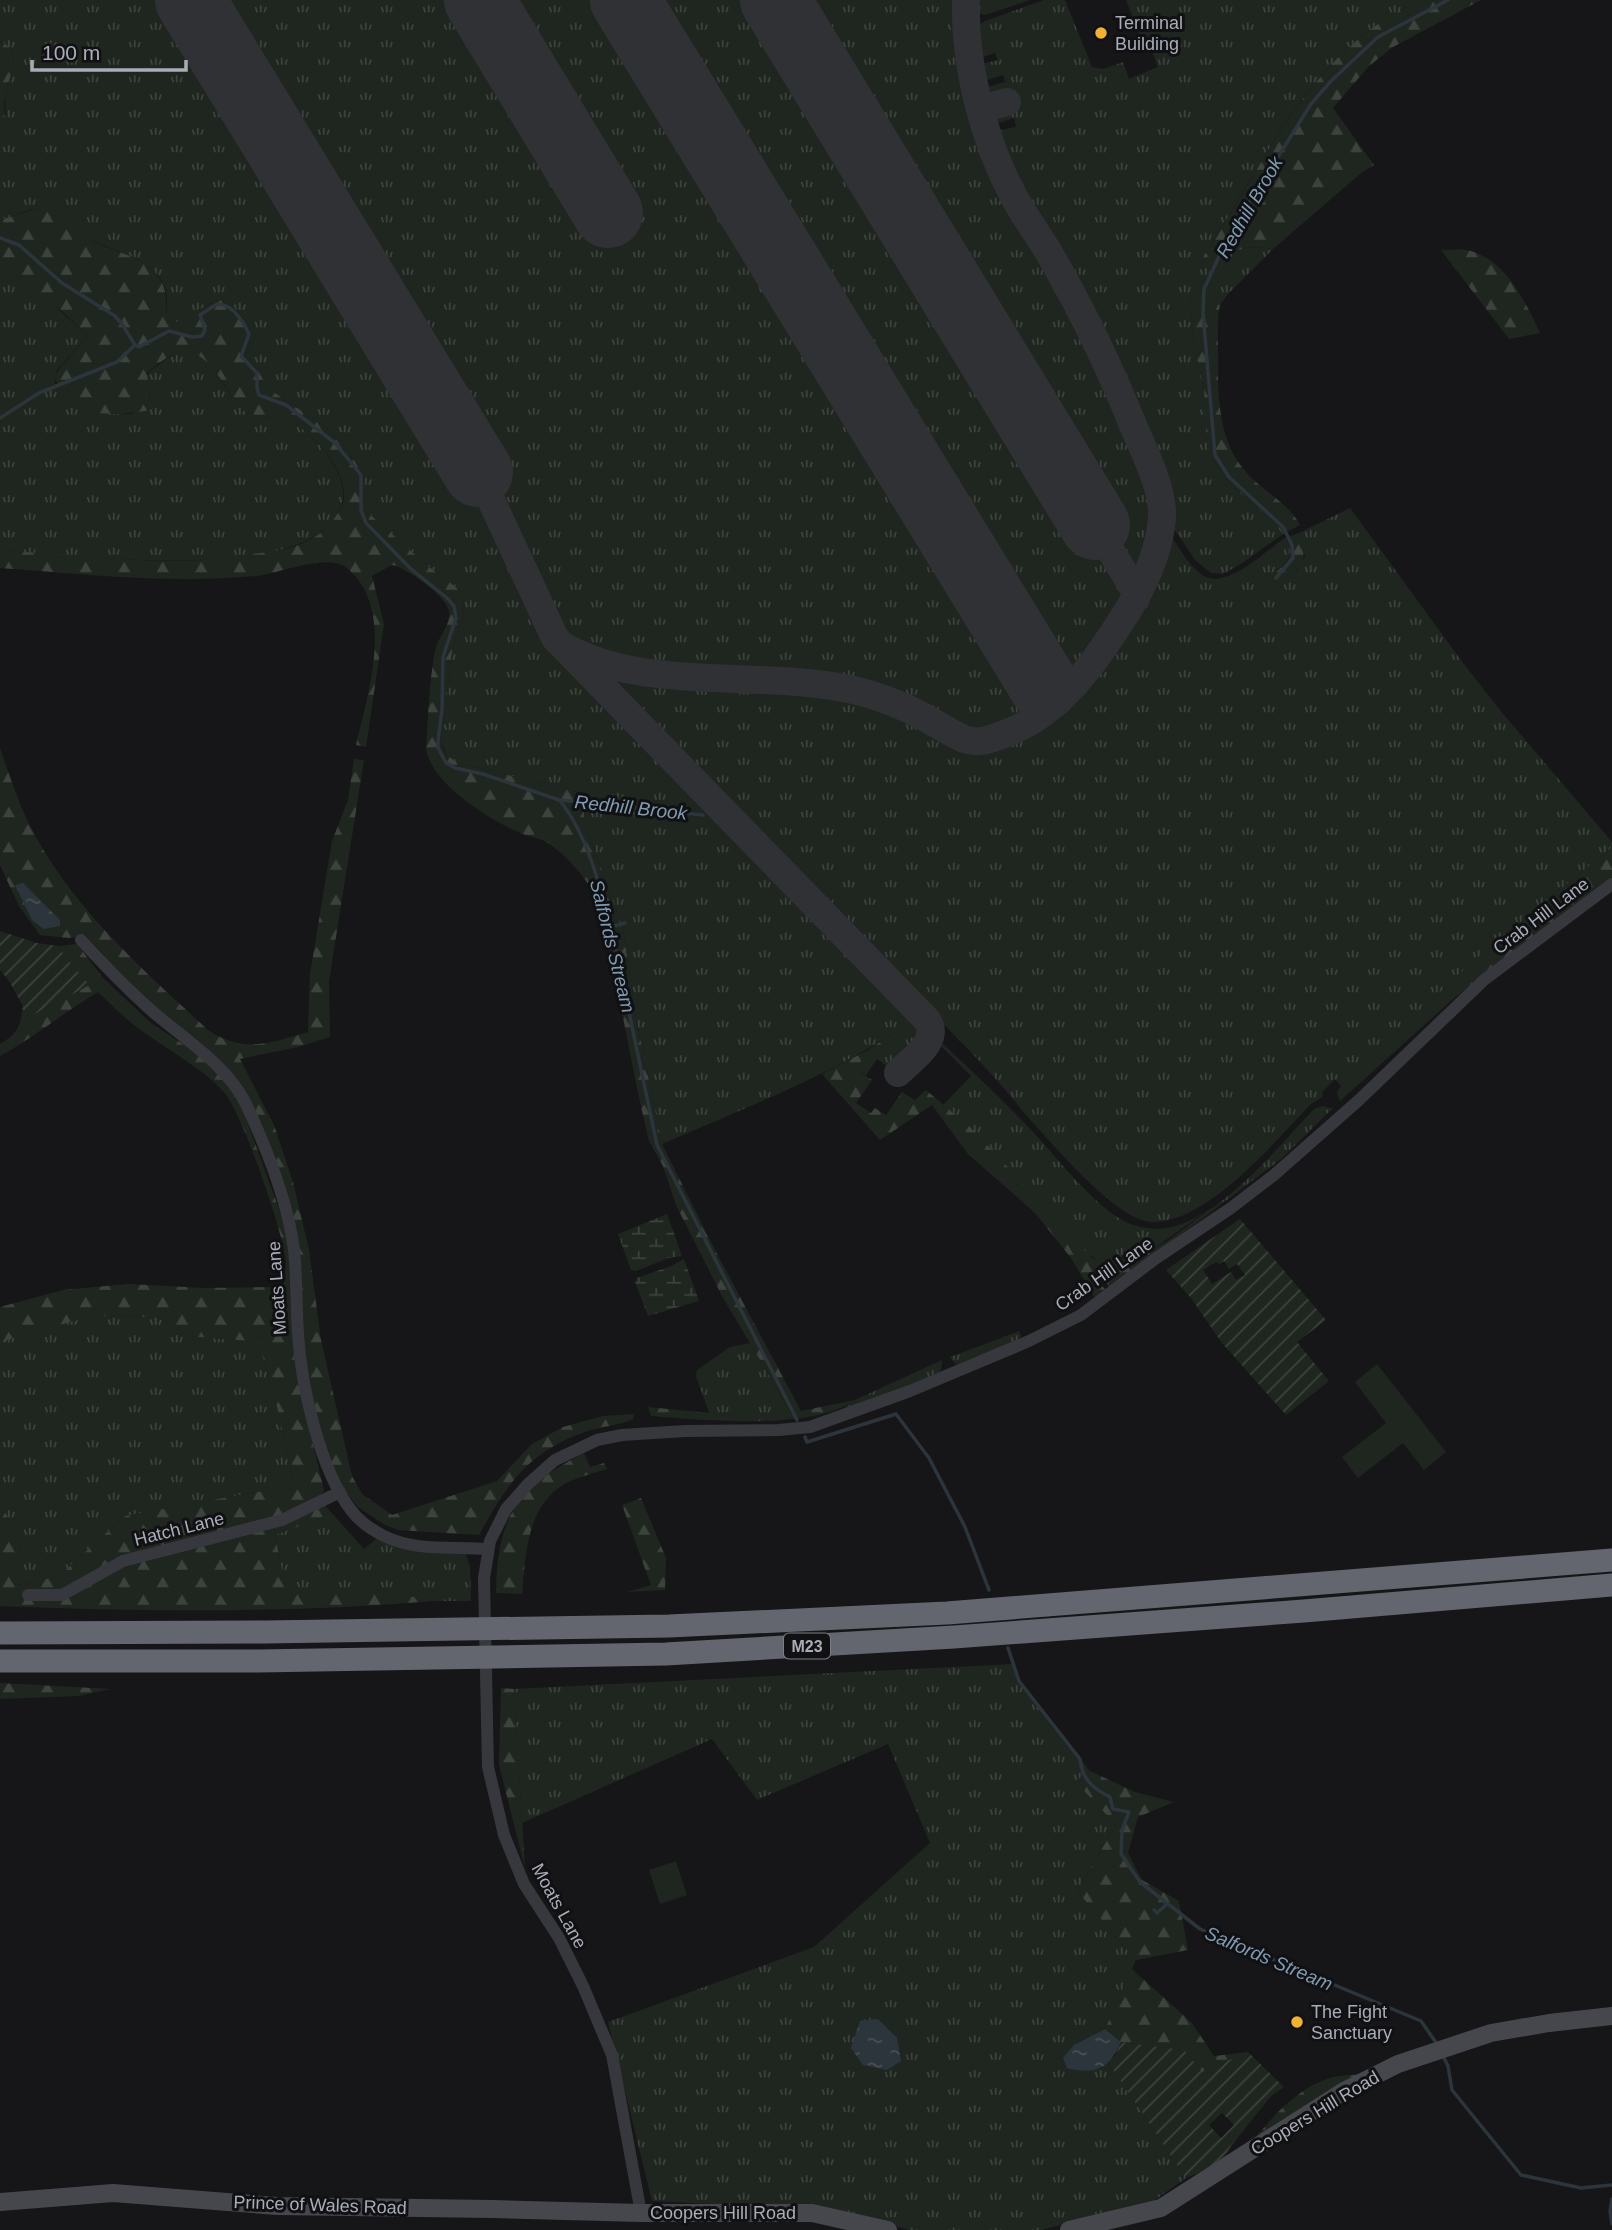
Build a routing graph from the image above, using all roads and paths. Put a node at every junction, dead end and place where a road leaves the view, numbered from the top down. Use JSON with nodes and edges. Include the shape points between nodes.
{"nodes":[{"id":1,"x":1612,"y":884,"type":"edge"},
{"id":2,"x":81,"y":940,"type":"dead end"},
{"id":3,"x":340,"y":1492,"type":"junction"},
{"id":4,"x":488,"y":1549,"type":"junction"},
{"id":5,"x":1612,"y":1560,"type":"edge"},
{"id":6,"x":485,"y":1566,"type":"joint"},
{"id":7,"x":1612,"y":1585,"type":"edge"},
{"id":8,"x":28,"y":1595,"type":"dead end"},
{"id":9,"x":0,"y":1633,"type":"edge"},
{"id":10,"x":0,"y":1661,"type":"edge"},
{"id":11,"x":1612,"y":2016,"type":"edge"},
{"id":12,"x":0,"y":2203,"type":"edge"},
{"id":13,"x":641,"y":2213,"type":"junction"},
{"id":14,"x":888,"y":2230,"type":"edge"},
{"id":15,"x":1069,"y":2230,"type":"edge"}],
"edges":[{"from":1,"to":4,"type":"street","name":"Crab Hill Lane","via":[[1485,980],[1274,1175],[1081,1315],[910,1391],[810,1427],[622,1435],[582,1446],[555,1460],[522,1490],[500,1518]]},
{"from":2,"to":3,"type":"street","name":"Moats Lane","via":[[126,987],[205,1056],[244,1101],[287,1216],[294,1248],[301,1365],[313,1421]]},
{"from":3,"to":4,"type":"street","name":"Moats Lane","via":[[362,1522],[393,1540],[432,1548]]},
{"from":3,"to":8,"type":"street","name":"Hatch Lane","via":[[282,1520],[123,1561],[62,1595]]},
{"from":4,"to":6,"type":"street","name":"Crab Hill Lane"},
{"from":5,"to":9,"type":"highway","number":"M23","via":[[947,1613],[669,1626]]},
{"from":6,"to":13,"type":"street","name":"Moats Lane","via":[[488,1767],[503,1835],[524,1884],[583,1986],[612,2055]]},
{"from":7,"to":10,"type":"highway","number":"M23","via":[[968,1636],[666,1654]]},
{"from":11,"to":15,"type":"street","name":"Coopers Hill Road","via":[[1491,2033],[1398,2064],[1344,2091],[1161,2208]]},
{"from":12,"to":13,"type":"street","name":"Prince of Wales Road","via":[[113,2193],[277,2206]]},
{"from":13,"to":14,"type":"street","name":"Coopers Hill Road","via":[[811,2213]]}]}
